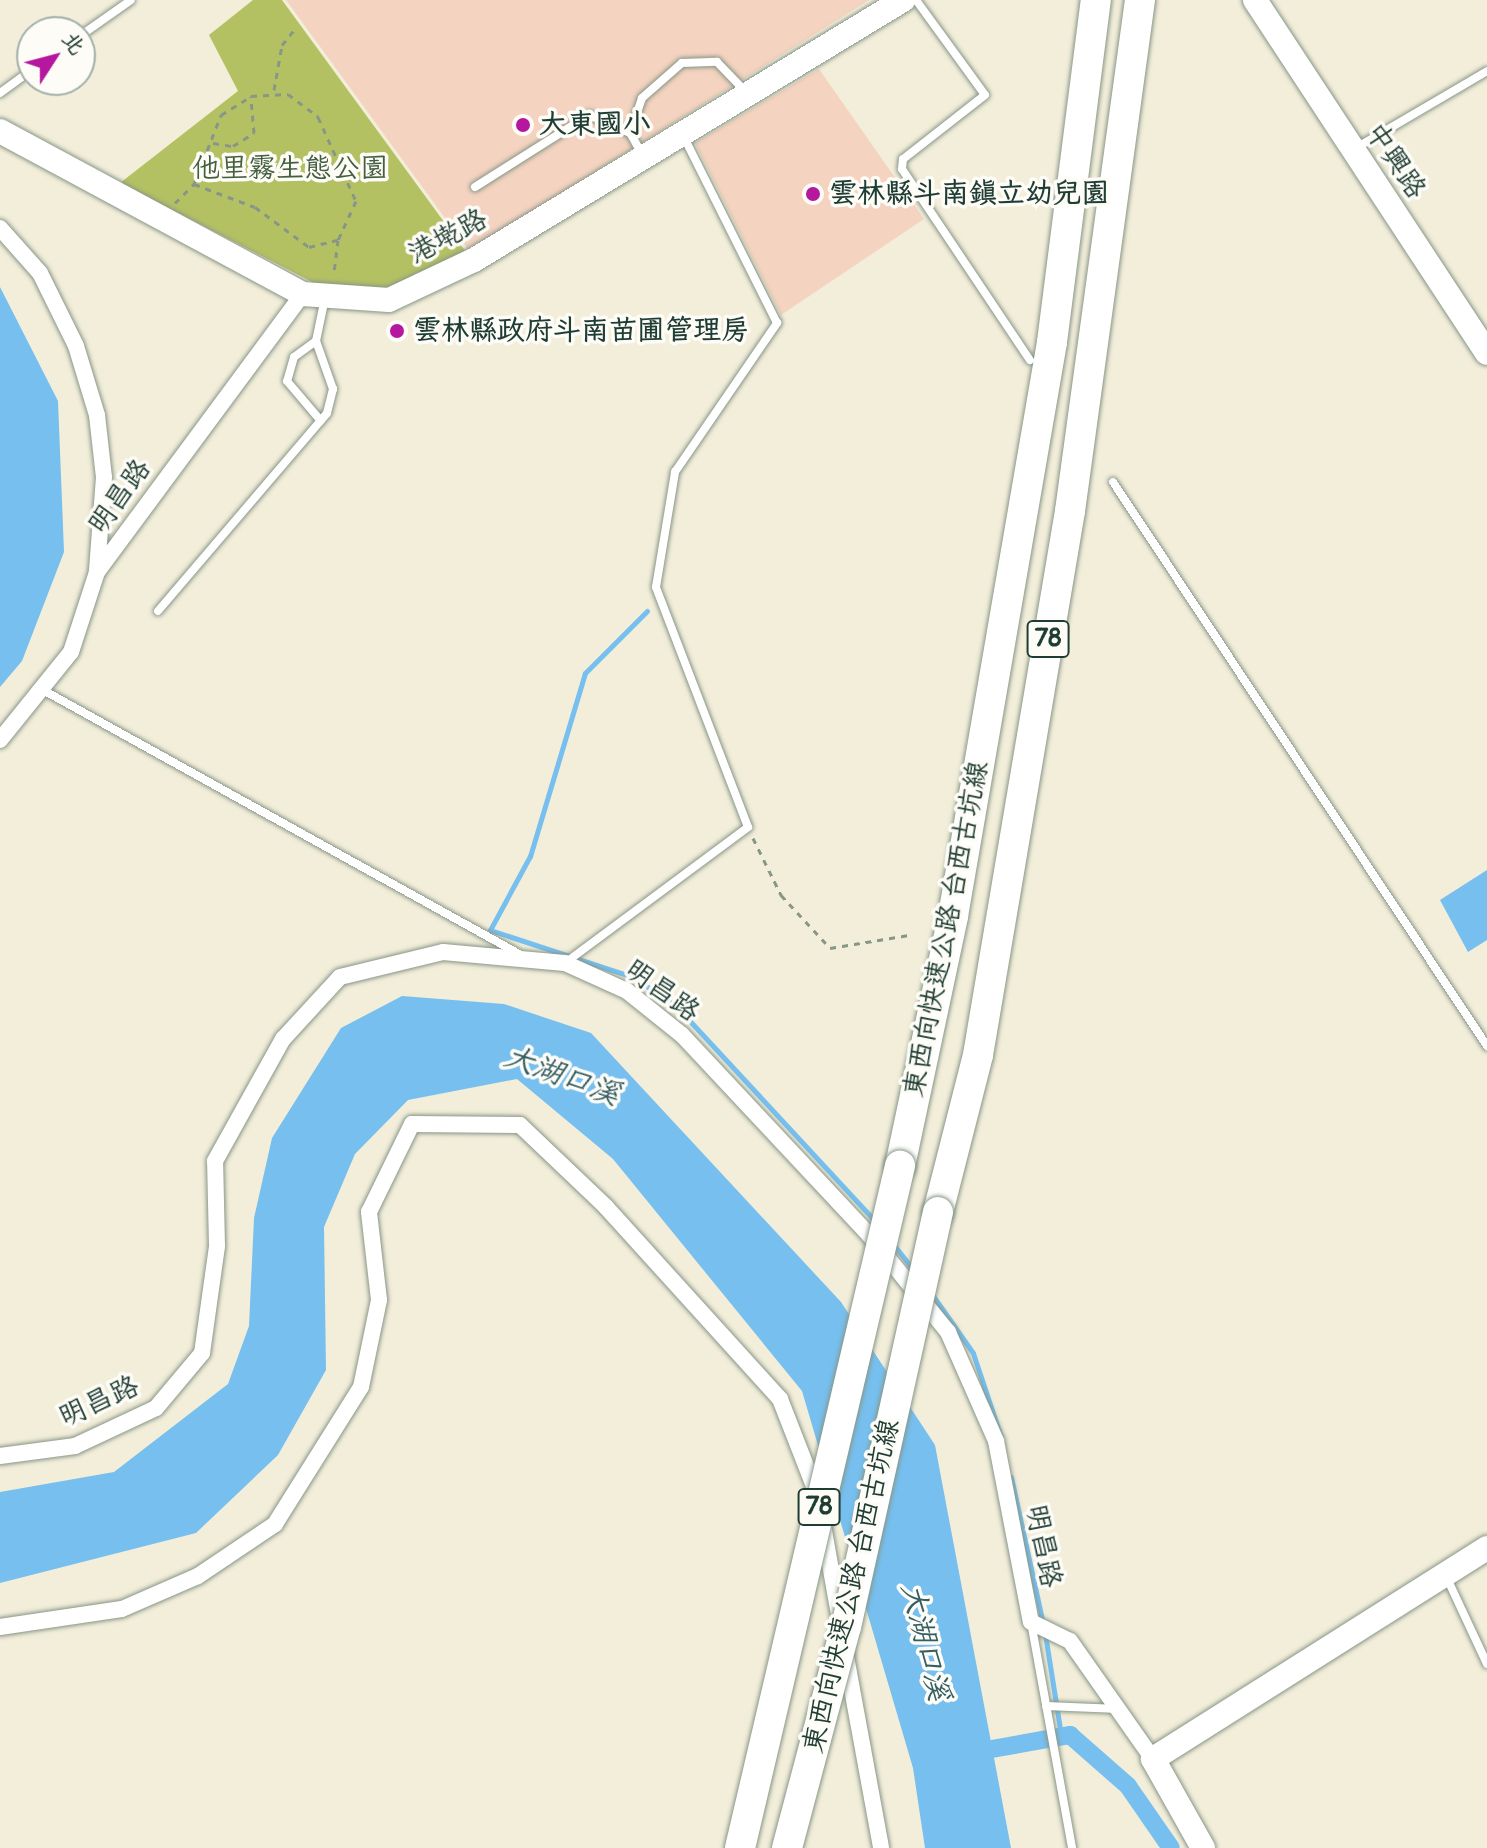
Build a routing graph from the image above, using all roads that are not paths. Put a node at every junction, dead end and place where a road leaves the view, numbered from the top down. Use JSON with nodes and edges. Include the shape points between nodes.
{"nodes":[{"id":1,"x":131,"y":0,"type":"edge"},
{"id":2,"x":903,"y":0,"type":"edge"},
{"id":3,"x":916,"y":0,"type":"edge"},
{"id":4,"x":1096,"y":0,"type":"edge"},
{"id":5,"x":1140,"y":0,"type":"edge"},
{"id":6,"x":1255,"y":0,"type":"edge"},
{"id":7,"x":96,"y":25,"type":"edge"},
{"id":8,"x":1487,"y":71,"type":"edge"},
{"id":9,"x":746,"y":93,"type":"junction"},
{"id":10,"x":0,"y":131,"type":"edge"},
{"id":11,"x":682,"y":132,"type":"junction"},
{"id":12,"x":630,"y":133,"type":"junction"},
{"id":13,"x":1352,"y":151,"type":"junction"},
{"id":14,"x":643,"y":156,"type":"junction"},
{"id":15,"x":475,"y":187,"type":"dead end"},
{"id":16,"x":0,"y":228,"type":"edge"},
{"id":17,"x":320,"y":297,"type":"junction"},
{"id":18,"x":316,"y":341,"type":"junction"},
{"id":19,"x":1487,"y":353,"type":"edge"},
{"id":20,"x":1030,"y":360,"type":"dead end"},
{"id":21,"x":321,"y":421,"type":"junction"},
{"id":22,"x":1113,"y":482,"type":"dead end"},
{"id":23,"x":97,"y":572,"type":"junction"},
{"id":24,"x":158,"y":611,"type":"dead end"},
{"id":25,"x":43,"y":690,"type":"junction"},
{"id":26,"x":0,"y":740,"type":"edge"},
{"id":27,"x":519,"y":954,"type":"junction"},
{"id":28,"x":565,"y":963,"type":"junction"},
{"id":29,"x":1487,"y":1046,"type":"edge"},
{"id":30,"x":0,"y":1456,"type":"edge"},
{"id":31,"x":1487,"y":1548,"type":"edge"},
{"id":32,"x":1445,"y":1575,"type":"junction"},
{"id":33,"x":1033,"y":1623,"type":"junction"},
{"id":34,"x":0,"y":1627,"type":"edge"},
{"id":35,"x":1487,"y":1664,"type":"edge"},
{"id":36,"x":1046,"y":1706,"type":"junction"},
{"id":37,"x":1120,"y":1709,"type":"junction"},
{"id":38,"x":1153,"y":1759,"type":"junction"},
{"id":39,"x":756,"y":1773,"type":"junction"},
{"id":40,"x":730,"y":1848,"type":"edge"},
{"id":41,"x":740,"y":1848,"type":"edge"},
{"id":42,"x":787,"y":1848,"type":"edge"},
{"id":43,"x":881,"y":1848,"type":"edge"},
{"id":44,"x":1072,"y":1848,"type":"edge"},
{"id":45,"x":1203,"y":1848,"type":"edge"}],
"edges":[{"from":1,"to":7,"type":"lane"},
{"from":2,"to":9,"type":"street","name":"港墘路"},
{"from":3,"to":20,"type":"lane","via":[[985,95],[903,159],[902,169]]},
{"from":4,"to":39,"type":"highway","name":"東西向快速公路 台西古坑線","number":"78","bridge":true,"via":[[1052,342],[956,901],[900,1166]]},
{"from":5,"to":42,"type":"highway","name":"東西向快速公路 台西古坑線","number":"78","bridge":true,"via":[[1073,496],[978,1055],[846,1627]]},
{"from":6,"to":13,"type":"street","name":"中興路"},
{"from":8,"to":13,"type":"lane"},
{"from":9,"to":11,"type":"street","name":"港墘路"},
{"from":9,"to":12,"type":"lane","via":[[717,62],[682,63],[642,98]]},
{"from":10,"to":17,"type":"street","name":"港墘路"},
{"from":11,"to":14,"type":"street","name":"港墘路"},
{"from":11,"to":28,"type":"lane","via":[[777,323],[675,472],[656,587],[748,827]]},
{"from":12,"to":14,"type":"lane"},
{"from":12,"to":15,"type":"lane","via":[[589,115]]},
{"from":13,"to":19,"type":"street","name":"中興路"},
{"from":14,"to":17,"type":"street","name":"港墘路","via":[[389,300]]},
{"from":16,"to":23,"type":"street","via":[[40,273],[76,346],[97,415],[104,477]]},
{"from":17,"to":18,"type":"lane"},
{"from":17,"to":23,"type":"street","name":"明昌路"},
{"from":18,"to":21,"type":"lane","via":[[333,389]]},
{"from":18,"to":21,"type":"lane","via":[[294,357],[287,381]]},
{"from":21,"to":24,"type":"lane"},
{"from":22,"to":29,"type":"lane"},
{"from":23,"to":25,"type":"street","name":"明昌路","via":[[71,652]]},
{"from":25,"to":26,"type":"street","name":"明昌路"},
{"from":25,"to":27,"type":"lane"},
{"from":27,"to":28,"type":"street","name":"明昌路"},
{"from":27,"to":30,"type":"street","name":"明昌路","via":[[413,956],[340,977],[283,1039],[215,1161],[217,1246],[202,1353],[156,1408],[75,1446]]},
{"from":28,"to":33,"type":"street","name":"明昌路","via":[[627,991],[682,1035],[870,1236],[948,1332],[996,1441]]},
{"from":31,"to":32,"type":"street"},
{"from":32,"to":35,"type":"lane"},
{"from":32,"to":38,"type":"street"},
{"from":33,"to":36,"type":"lane"},
{"from":33,"to":37,"type":"street","name":"明昌路","via":[[1070,1641]]},
{"from":34,"to":43,"type":"street","via":[[122,1609],[198,1576],[275,1524],[361,1387],[379,1300],[369,1212],[390,1158],[412,1124],[520,1125],[606,1207],[780,1399],[815,1482]]},
{"from":36,"to":37,"type":"lane"},
{"from":36,"to":44,"type":"lane"},
{"from":37,"to":38,"type":"street","name":"明昌路"},
{"from":38,"to":45,"type":"street"},
{"from":39,"to":40,"type":"highway","bridge":true},
{"from":39,"to":41,"type":"highway","name":"東西向快速公路 台西古坑線","number":"78","bridge":true}]}
